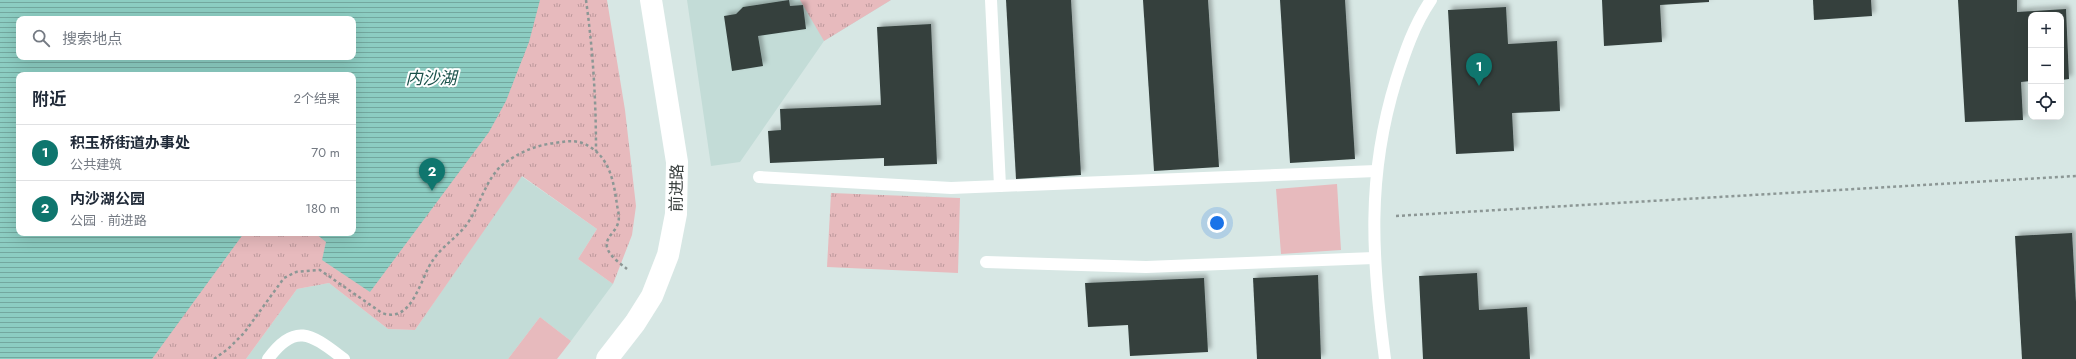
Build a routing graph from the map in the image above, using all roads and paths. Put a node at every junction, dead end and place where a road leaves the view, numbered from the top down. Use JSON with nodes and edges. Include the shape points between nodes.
{"nodes":[{"id":1,"x":586,"y":0,"type":"edge"},
{"id":2,"x":651,"y":0,"type":"edge"},
{"id":3,"x":991,"y":0,"type":"edge"},
{"id":4,"x":1431,"y":0,"type":"edge"},
{"id":5,"x":596,"y":152,"type":"junction"},
{"id":6,"x":1376,"y":171,"type":"junction"},
{"id":7,"x":2076,"y":176,"type":"edge"},
{"id":8,"x":759,"y":177,"type":"dead end"},
{"id":9,"x":1000,"y":186,"type":"junction"},
{"id":10,"x":1374,"y":217,"type":"junction"},
{"id":11,"x":1374,"y":258,"type":"junction"},
{"id":12,"x":986,"y":262,"type":"dead end"},
{"id":13,"x":628,"y":269,"type":"dead end"},
{"id":14,"x":214,"y":359,"type":"edge"},
{"id":15,"x":268,"y":359,"type":"edge"},
{"id":16,"x":344,"y":359,"type":"edge"},
{"id":17,"x":607,"y":359,"type":"edge"},
{"id":18,"x":1385,"y":359,"type":"edge"}],
"edges":[{"from":1,"to":5,"type":"path","via":[[594,63]]},
{"from":2,"to":17,"type":"street","name":"前进路","via":[[677,162],[676,214],[668,255],[652,296]]},
{"from":3,"to":9,"type":"lane"},
{"from":4,"to":6,"type":"lane","via":[[1411,36],[1402,59],[1383,127]]},
{"from":5,"to":13,"type":"path","via":[[608,167],[619,218],[608,238],[607,247]]},
{"from":5,"to":14,"type":"path","via":[[581,142],[572,141],[549,144],[510,159],[488,184],[463,229],[433,260],[407,308],[398,314],[382,313],[320,270],[296,272],[284,278],[244,333]]},
{"from":6,"to":9,"type":"lane"},
{"from":6,"to":10,"type":"lane"},
{"from":7,"to":10,"type":"path"},
{"from":8,"to":9,"type":"lane","via":[[951,188]]},
{"from":10,"to":11,"type":"lane"},
{"from":11,"to":12,"type":"lane","via":[[1146,267]]},
{"from":11,"to":18,"type":"lane"},
{"from":15,"to":16,"type":"lane","via":[[285,340],[303,335],[322,342]]}]}
